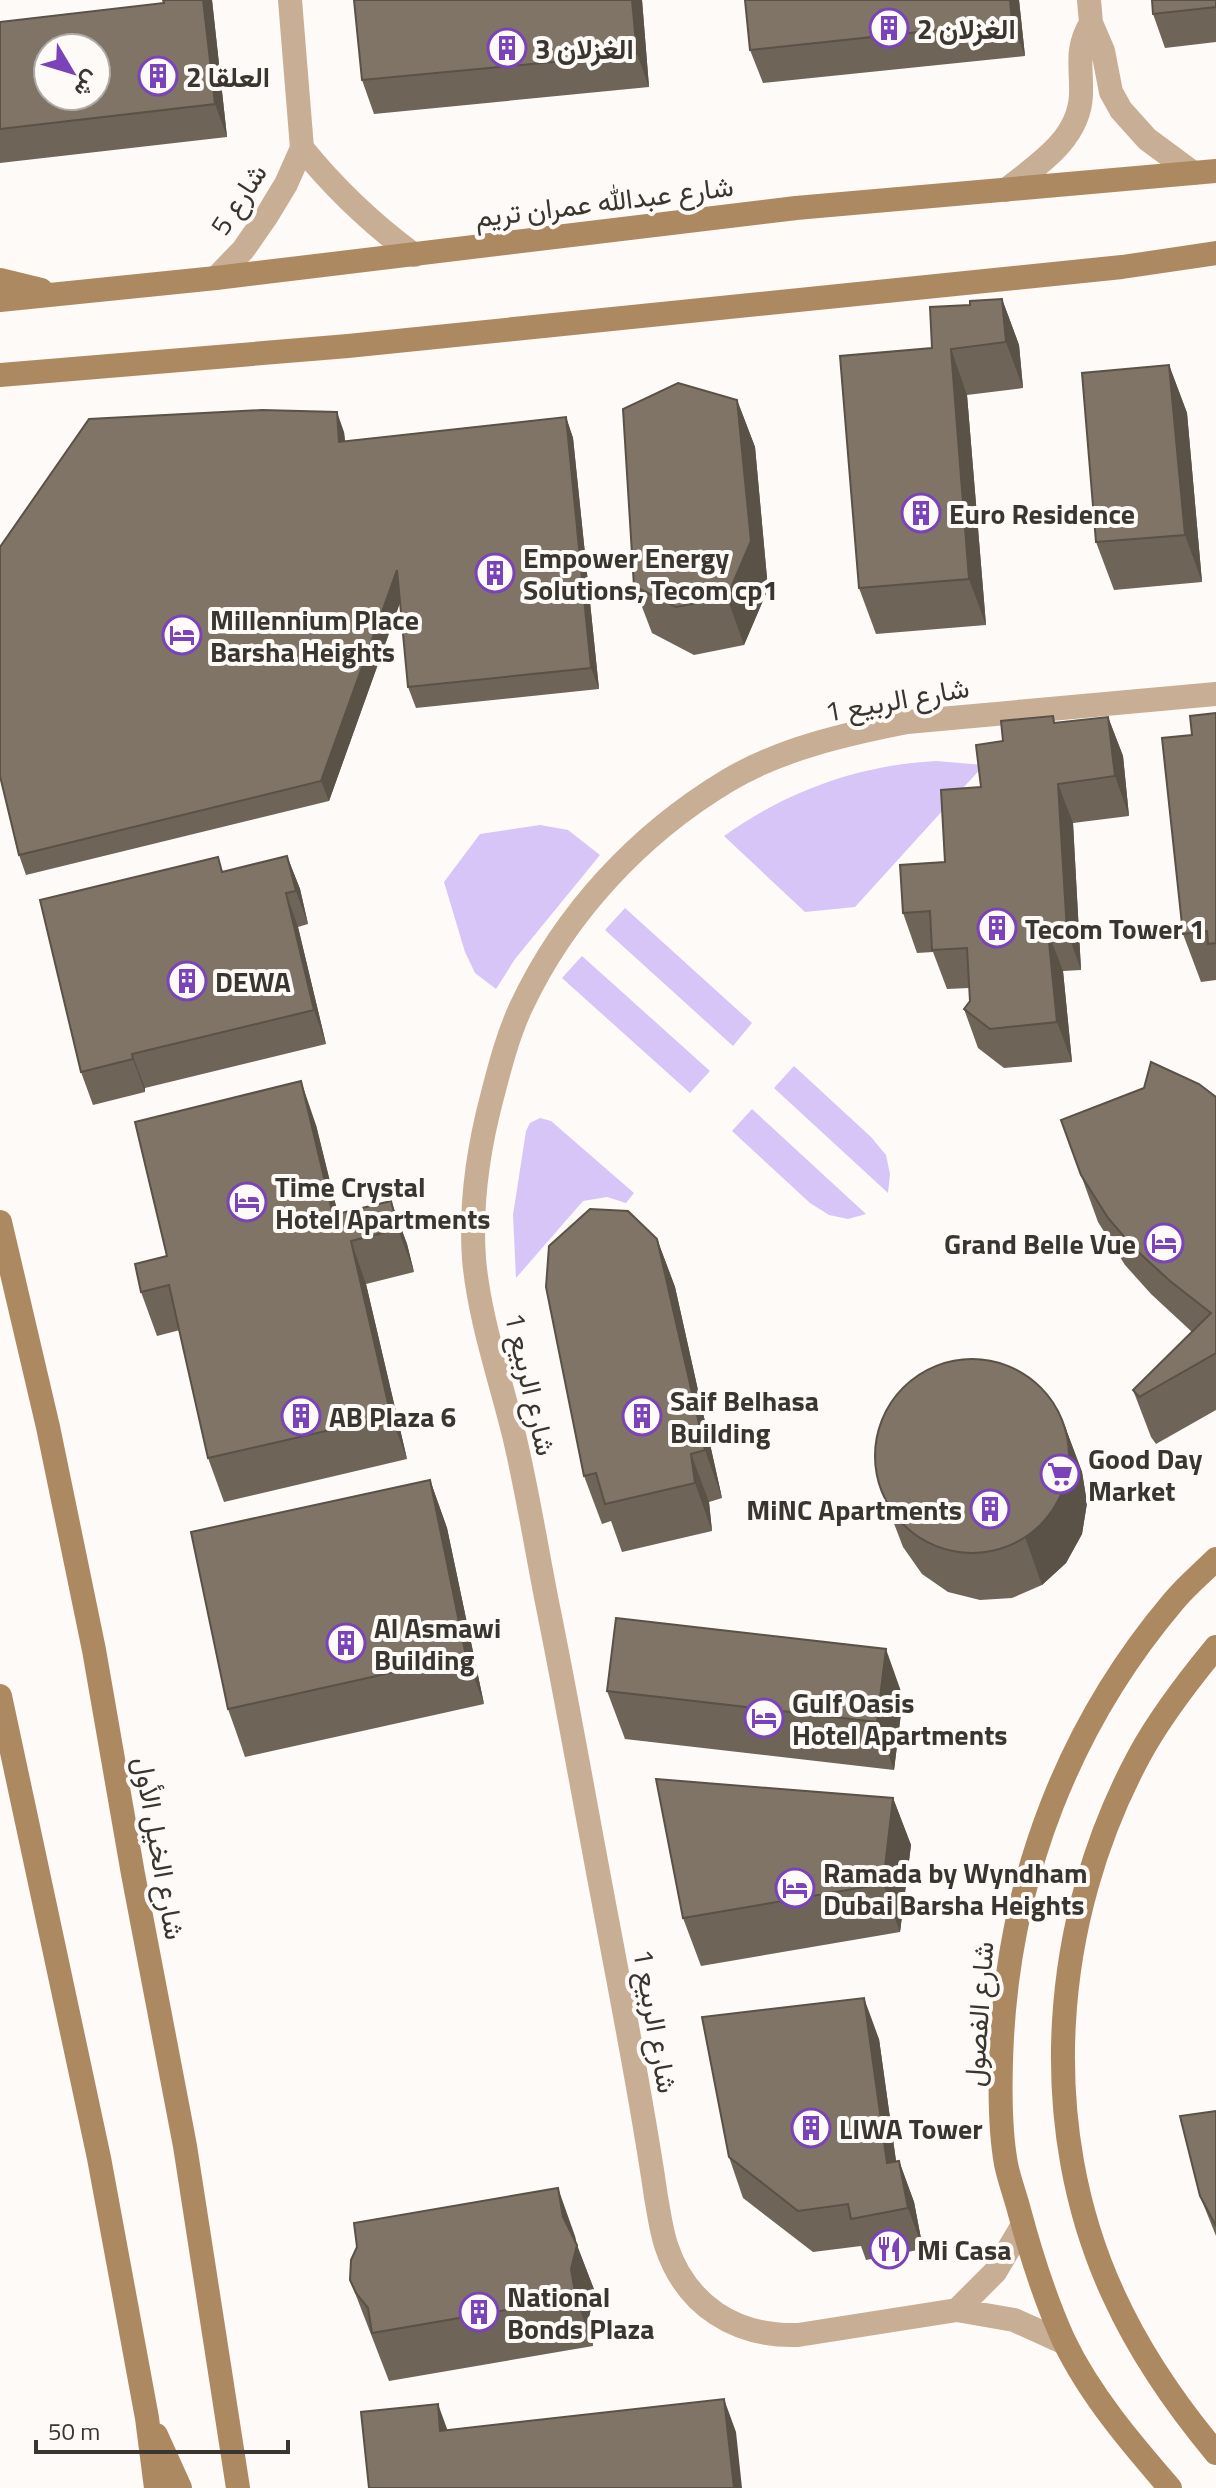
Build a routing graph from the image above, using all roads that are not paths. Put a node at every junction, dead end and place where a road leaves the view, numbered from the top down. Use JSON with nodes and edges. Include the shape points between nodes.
{"nodes":[{"id":1,"x":290,"y":0,"type":"edge"},
{"id":2,"x":1090,"y":12,"type":"edge"},
{"id":3,"x":302,"y":148,"type":"junction"},
{"id":4,"x":1205,"y":172,"type":"edge"},
{"id":5,"x":1006,"y":190,"type":"junction"},
{"id":6,"x":1216,"y":253,"type":"edge"},
{"id":7,"x":414,"y":255,"type":"junction"},
{"id":8,"x":216,"y":278,"type":"junction"},
{"id":9,"x":0,"y":280,"type":"edge"},
{"id":10,"x":55,"y":294,"type":"junction"},
{"id":11,"x":0,"y":300,"type":"edge"},
{"id":12,"x":50,"y":371,"type":"junction"},
{"id":13,"x":0,"y":375,"type":"edge"},
{"id":14,"x":0,"y":392,"type":"edge"},
{"id":15,"x":1216,"y":694,"type":"edge"},
{"id":16,"x":0,"y":1222,"type":"edge"},
{"id":17,"x":1216,"y":1559,"type":"edge"},
{"id":18,"x":1216,"y":1647,"type":"edge"},
{"id":19,"x":0,"y":1696,"type":"edge"},
{"id":20,"x":1023,"y":2225,"type":"junction"},
{"id":21,"x":957,"y":2310,"type":"junction"},
{"id":22,"x":1065,"y":2343,"type":"junction"},
{"id":23,"x":147,"y":2418,"type":"junction"},
{"id":24,"x":1216,"y":2453,"type":"edge"},
{"id":25,"x":156,"y":2488,"type":"edge"},
{"id":26,"x":180,"y":2488,"type":"edge"},
{"id":27,"x":238,"y":2488,"type":"edge"},
{"id":28,"x":1170,"y":2488,"type":"edge"}],
"edges":[{"from":1,"to":3,"type":"street","name":"شارع 5"},
{"from":2,"to":4,"type":"street","via":[[1111,92],[1121,110],[1147,139]]},
{"from":2,"to":5,"type":"street","via":[[1079,51],[1077,117],[1054,150]]},
{"from":3,"to":7,"type":"street","name":"شارع 5","via":[[353,206]]},
{"from":3,"to":8,"type":"street","name":"شارع 5","via":[[266,217]]},
{"from":4,"to":5,"type":"main road","name":"شارع عبدالله عمران تريم"},
{"from":5,"to":7,"type":"main road","name":"شارع عبدالله عمران تريم","via":[[669,222]]},
{"from":6,"to":12,"type":"main road","via":[[379,343]]},
{"from":7,"to":8,"type":"main road","name":"شارع عبدالله عمران تريم"},
{"from":8,"to":10,"type":"main road","name":"شارع عبدالله عمران تريم"},
{"from":9,"to":10,"type":"main road"},
{"from":10,"to":11,"type":"main road","name":"شارع عبدالله عمران تريم"},
{"from":12,"to":13,"type":"main road"},
{"from":12,"to":14,"type":"main road"},
{"from":15,"to":21,"type":"street","name":"شارع الربيع 1","via":[[907,722],[812,745],[729,780],[627,859],[576,914],[546,960],[508,1039],[475,1175],[474,1260],[480,1295],[521,1469],[666,2245],[689,2288],[715,2313],[753,2331],[798,2335]]},
{"from":16,"to":27,"type":"main road","name":"شارع الخيل الأول","via":[[94,1650],[185,2146]]},
{"from":17,"to":20,"type":"main road","name":"شارع الفصول","via":[[1175,1600],[1129,1660],[1083,1735],[1046,1816],[1020,1900],[1005,1987],[1000,2075],[1006,2163]]},
{"from":18,"to":24,"type":"main road","via":[[1139,1755],[1104,1830],[1080,1910],[1066,1991],[1063,2073],[1071,2156],[1087,2227],[1113,2294],[1146,2359]]},
{"from":19,"to":23,"type":"main road","via":[[99,2158]]},
{"from":20,"to":21,"type":"street","via":[[995,2272]]},
{"from":20,"to":22,"type":"main road","name":"شارع الفصول"},
{"from":21,"to":22,"type":"street","name":"شارع الربيع 1","via":[[1014,2320]]},
{"from":22,"to":28,"type":"main road","name":"شارع الفصول","via":[[1093,2391]]},
{"from":23,"to":25,"type":"main road"},
{"from":23,"to":26,"type":"main road"}]}
